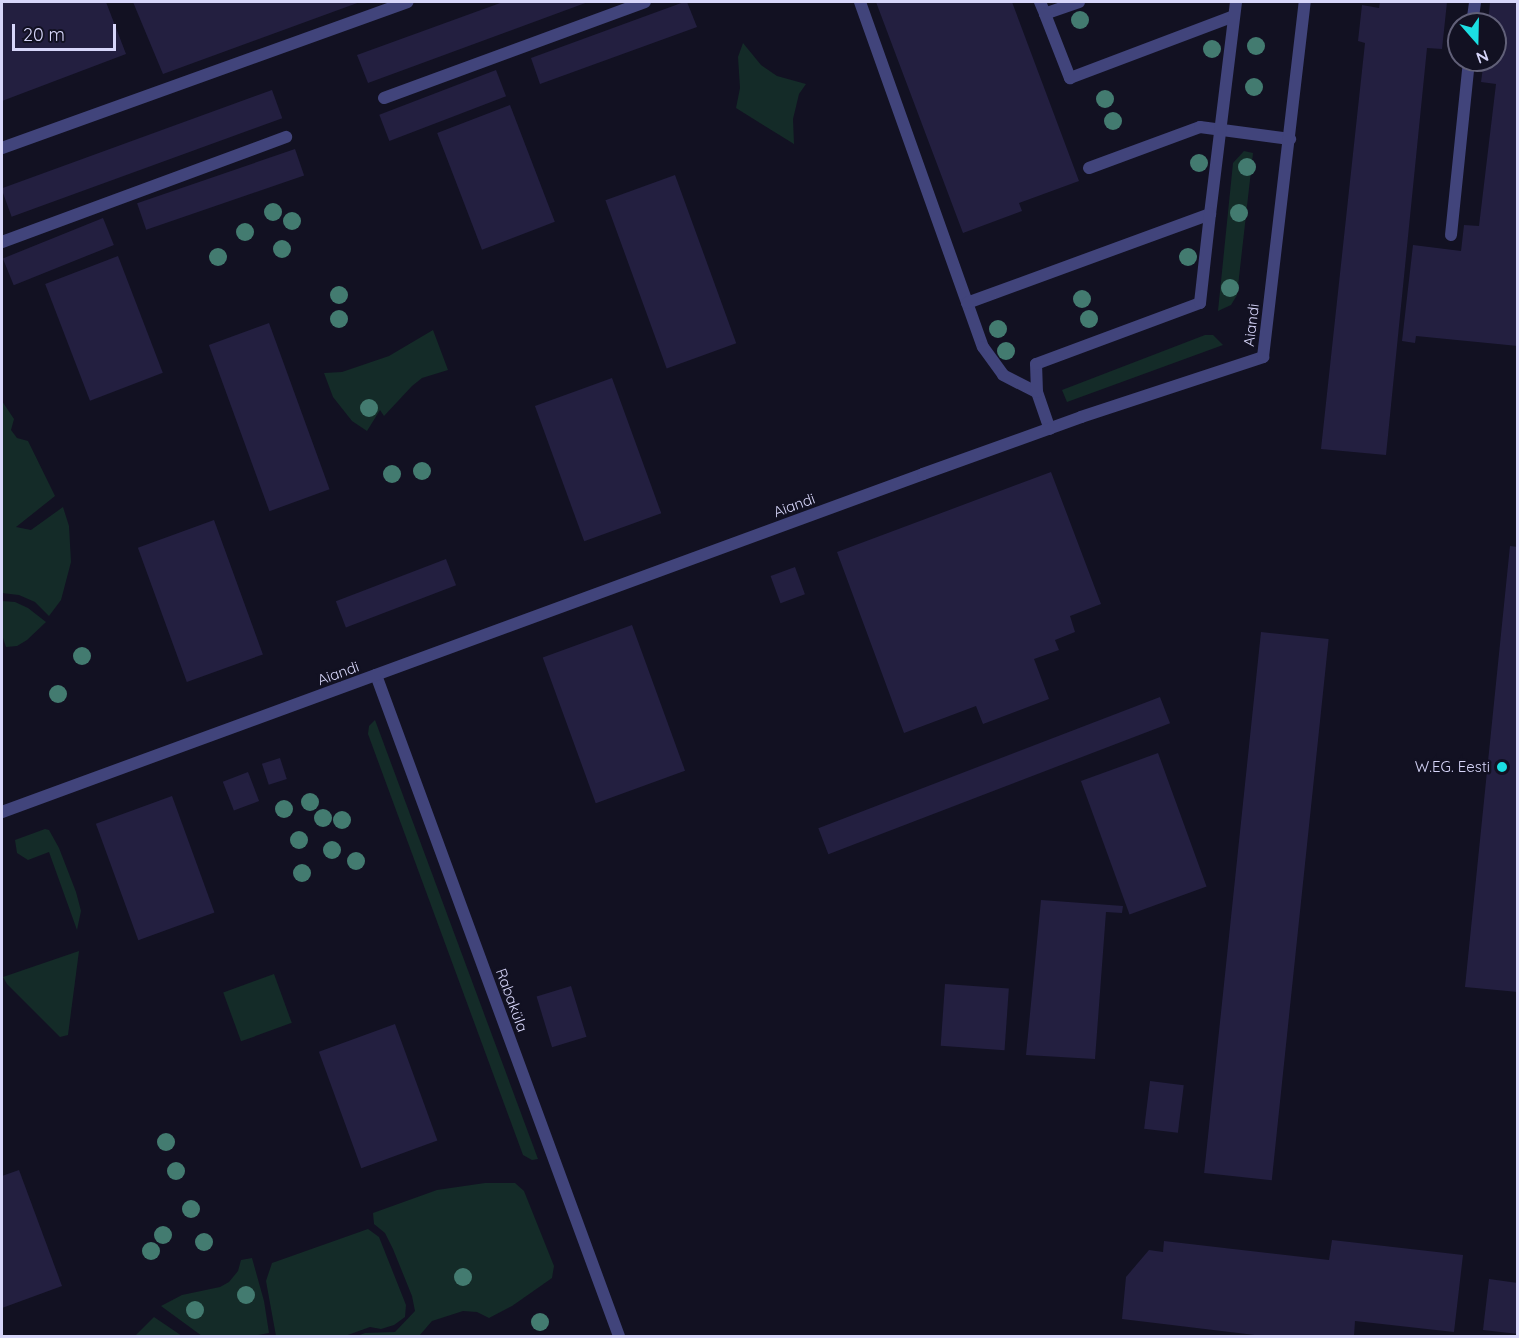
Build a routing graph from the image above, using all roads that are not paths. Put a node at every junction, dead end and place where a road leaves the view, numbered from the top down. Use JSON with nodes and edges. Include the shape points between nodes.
{"nodes":[{"id":1,"x":408,"y":2,"type":"edge"},
{"id":2,"x":645,"y":2,"type":"edge"},
{"id":3,"x":860,"y":2,"type":"edge"},
{"id":4,"x":1040,"y":2,"type":"edge"},
{"id":5,"x":1079,"y":2,"type":"edge"},
{"id":6,"x":1236,"y":2,"type":"edge"},
{"id":7,"x":1305,"y":2,"type":"edge"},
{"id":8,"x":1045,"y":14,"type":"junction"},
{"id":9,"x":1234,"y":16,"type":"junction"},
{"id":10,"x":1468,"y":72,"type":"edge"},
{"id":11,"x":384,"y":98,"type":"dead end"},
{"id":12,"x":1221,"y":130,"type":"junction"},
{"id":13,"x":286,"y":137,"type":"dead end"},
{"id":14,"x":1290,"y":139,"type":"junction"},
{"id":15,"x":2,"y":148,"type":"edge"},
{"id":16,"x":1089,"y":168,"type":"dead end"},
{"id":17,"x":1210,"y":214,"type":"junction"},
{"id":18,"x":1451,"y":235,"type":"dead end"},
{"id":19,"x":2,"y":242,"type":"edge"},
{"id":20,"x":967,"y":303,"type":"junction"},
{"id":21,"x":1037,"y":392,"type":"junction"},
{"id":22,"x":1050,"y":429,"type":"junction"},
{"id":23,"x":376,"y":675,"type":"junction"},
{"id":24,"x":2,"y":812,"type":"edge"},
{"id":25,"x":618,"y":1336,"type":"edge"}],
"edges":[{"from":1,"to":15,"type":"street"},
{"from":2,"to":11,"type":"street"},
{"from":3,"to":20,"type":"street"},
{"from":4,"to":8,"type":"street"},
{"from":5,"to":8,"type":"street"},
{"from":6,"to":9,"type":"street"},
{"from":7,"to":14,"type":"street","name":"Aiandi"},
{"from":8,"to":9,"type":"street","via":[[1070,78]]},
{"from":9,"to":12,"type":"street"},
{"from":10,"to":18,"type":"street"},
{"from":12,"to":14,"type":"street"},
{"from":12,"to":16,"type":"street","via":[[1200,128]]},
{"from":12,"to":17,"type":"street"},
{"from":13,"to":19,"type":"street"},
{"from":14,"to":22,"type":"street","name":"Aiandi","via":[[1263,357]]},
{"from":17,"to":20,"type":"street"},
{"from":17,"to":21,"type":"street","via":[[1200,303],[1036,364]]},
{"from":20,"to":21,"type":"street","via":[[983,347],[1003,375]]},
{"from":21,"to":22,"type":"street"},
{"from":22,"to":23,"type":"street","name":"Aiandi"},
{"from":23,"to":24,"type":"street","name":"Aiandi"},
{"from":23,"to":25,"type":"street","name":"Rabaküla"}]}
